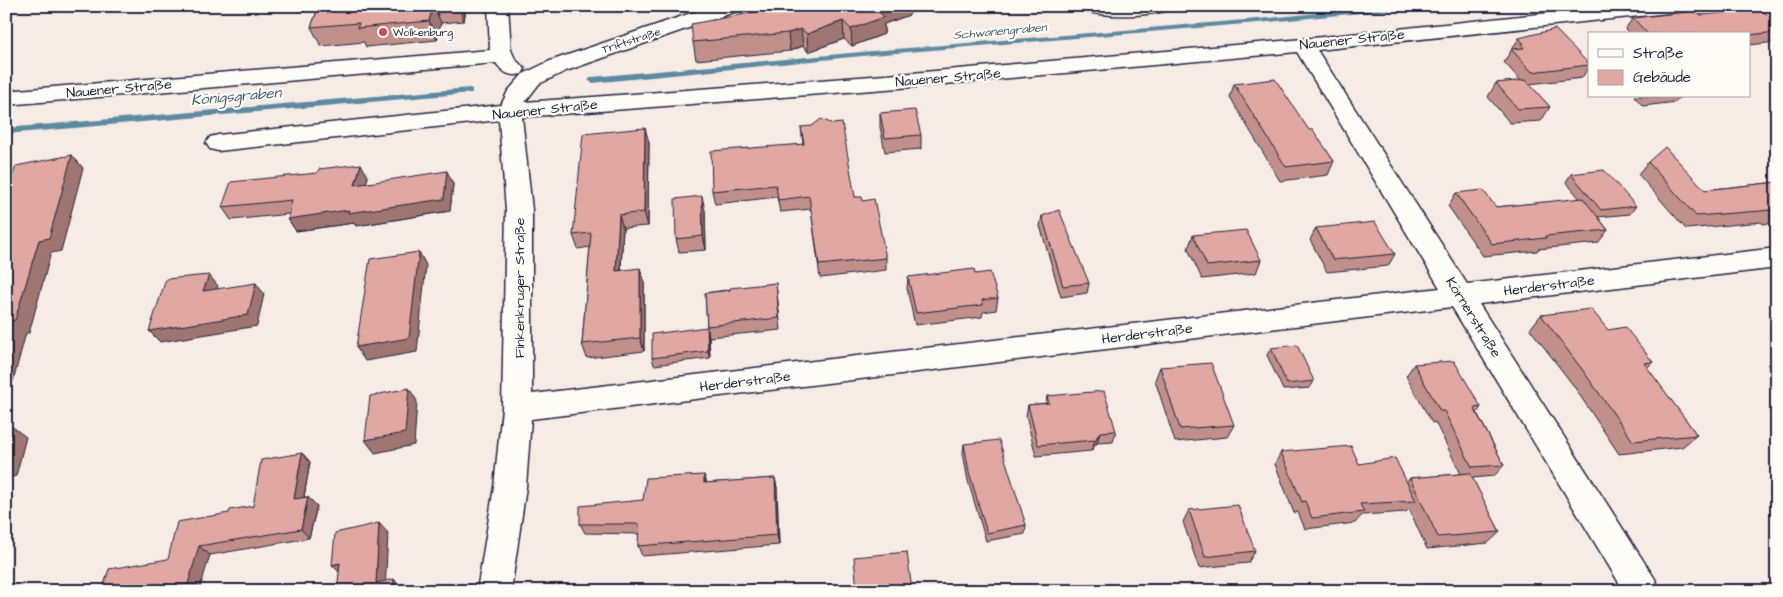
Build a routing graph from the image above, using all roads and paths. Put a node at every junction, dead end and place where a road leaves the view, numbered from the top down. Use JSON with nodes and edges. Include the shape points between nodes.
{"nodes":[{"id":1,"x":498,"y":6,"type":"edge"},
{"id":2,"x":733,"y":6,"type":"edge"},
{"id":3,"x":1086,"y":6,"type":"edge"},
{"id":4,"x":1162,"y":6,"type":"edge"},
{"id":5,"x":1678,"y":6,"type":"edge"},
{"id":6,"x":1303,"y":45,"type":"junction"},
{"id":7,"x":501,"y":56,"type":"junction"},
{"id":8,"x":530,"y":79,"type":"junction"},
{"id":9,"x":11,"y":97,"type":"edge"},
{"id":10,"x":510,"y":111,"type":"junction"},
{"id":11,"x":6,"y":120,"type":"edge"},
{"id":12,"x":218,"y":143,"type":"dead end"},
{"id":13,"x":1777,"y":258,"type":"edge"},
{"id":14,"x":1460,"y":295,"type":"junction"},
{"id":15,"x":518,"y":408,"type":"junction"},
{"id":16,"x":494,"y":591,"type":"edge"},
{"id":17,"x":1643,"y":591,"type":"edge"}],
"edges":[{"from":1,"to":7,"type":"street"},
{"from":2,"to":8,"type":"street","name":"Triftstraße","via":[[586,55]]},
{"from":3,"to":4,"type":"street","via":[[1127,9]]},
{"from":5,"to":6,"type":"street","name":"Nauener Straße"},
{"from":6,"to":10,"type":"street","name":"Nauener Straße"},
{"from":6,"to":14,"type":"street","name":"Körnerstraße"},
{"from":7,"to":8,"type":"street","via":[[507,65]]},
{"from":7,"to":9,"type":"street","name":"Nauener Straße"},
{"from":8,"to":10,"type":"street","via":[[516,96]]},
{"from":9,"to":11,"type":"street"},
{"from":10,"to":12,"type":"street","name":"Nauener Straße"},
{"from":10,"to":15,"type":"street","name":"Finkenkruger Straße","via":[[519,210]]},
{"from":13,"to":14,"type":"street","name":"Herderstraße"},
{"from":14,"to":15,"type":"street","name":"Herderstraße"},
{"from":14,"to":17,"type":"street","name":"Körnerstraße"},
{"from":15,"to":16,"type":"street","name":"Finkenkruger Straße"}]}
